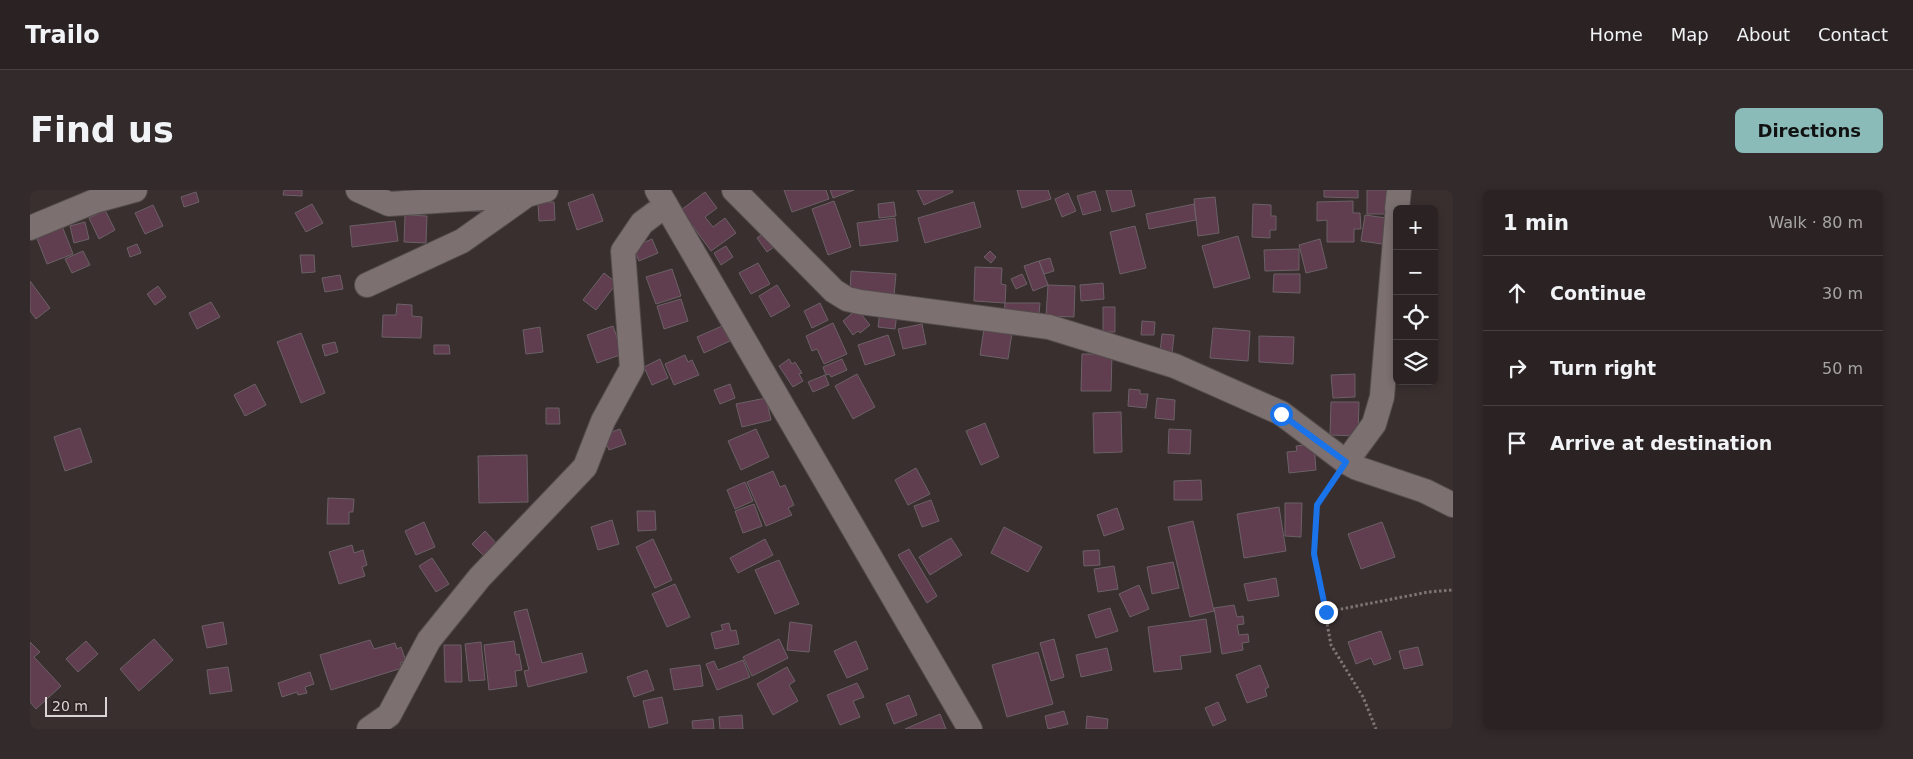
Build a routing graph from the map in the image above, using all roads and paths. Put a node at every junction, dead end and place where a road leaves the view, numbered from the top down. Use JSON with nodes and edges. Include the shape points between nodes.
{"nodes":[{"id":1,"x":135,"y":190,"type":"edge"},
{"id":2,"x":358,"y":190,"type":"edge"},
{"id":3,"x":734,"y":190,"type":"edge"},
{"id":4,"x":1399,"y":190,"type":"edge"},
{"id":5,"x":536,"y":192,"type":"edge"},
{"id":6,"x":661,"y":198,"type":"edge"},
{"id":7,"x":1397,"y":205,"type":"edge"},
{"id":8,"x":30,"y":228,"type":"edge"},
{"id":9,"x":1394,"y":250,"type":"edge"},
{"id":10,"x":367,"y":285,"type":"dead end"},
{"id":11,"x":1346,"y":462,"type":"junction"},
{"id":12,"x":1453,"y":505,"type":"edge"},
{"id":13,"x":1453,"y":590,"type":"edge"},
{"id":14,"x":1326,"y":612,"type":"junction"},
{"id":15,"x":369,"y":729,"type":"edge"},
{"id":16,"x":970,"y":729,"type":"edge"},
{"id":17,"x":1376,"y":729,"type":"edge"}],
"edges":[{"from":1,"to":8,"type":"street"},
{"from":2,"to":5,"type":"street","via":[[389,204]]},
{"from":3,"to":11,"type":"street","via":[[834,291],[847,299],[1049,327],[1175,366],[1281,414]]},
{"from":4,"to":7,"type":"street"},
{"from":5,"to":10,"type":"street","via":[[462,241]]},
{"from":6,"to":15,"type":"street","via":[[623,251],[632,368],[603,421],[584,467],[480,577],[429,640],[389,715]]},
{"from":6,"to":16,"type":"street"},
{"from":9,"to":11,"type":"street","via":[[1382,397],[1374,424]]},
{"from":11,"to":12,"type":"street","via":[[1425,491]]},
{"from":11,"to":14,"type":"path","via":[[1317,505],[1314,554]]},
{"from":13,"to":14,"type":"path"},
{"from":14,"to":17,"type":"path","via":[[1331,644],[1363,696]]}]}
